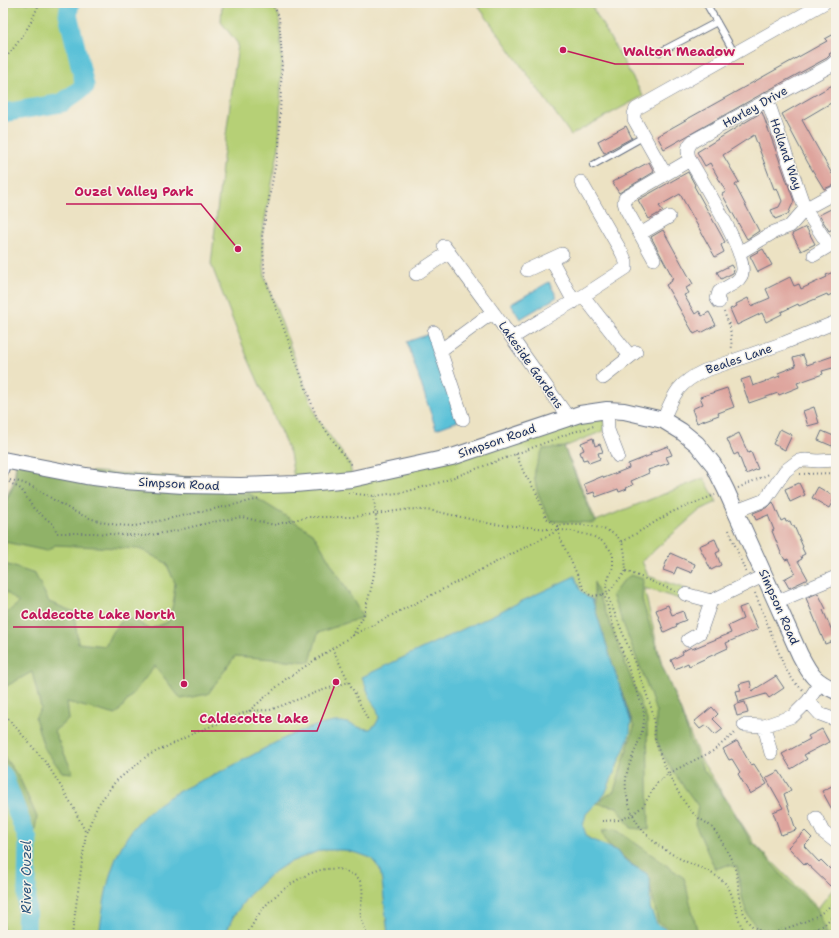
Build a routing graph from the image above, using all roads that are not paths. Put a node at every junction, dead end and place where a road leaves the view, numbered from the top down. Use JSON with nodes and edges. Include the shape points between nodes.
{"nodes":[{"id":1,"x":706,"y":3,"type":"edge"},
{"id":2,"x":824,"y":3,"type":"edge"},
{"id":3,"x":717,"y":22,"type":"junction"},
{"id":4,"x":660,"y":52,"type":"dead end"},
{"id":5,"x":735,"y":54,"type":"junction"},
{"id":6,"x":834,"y":68,"type":"edge"},
{"id":7,"x":767,"y":100,"type":"junction"},
{"id":8,"x":644,"y":137,"type":"junction"},
{"id":9,"x":690,"y":160,"type":"junction"},
{"id":10,"x":593,"y":165,"type":"dead end"},
{"id":11,"x":665,"y":174,"type":"junction"},
{"id":12,"x":581,"y":182,"type":"dead end"},
{"id":13,"x":836,"y":192,"type":"edge"},
{"id":14,"x":805,"y":209,"type":"junction"},
{"id":15,"x":668,"y":217,"type":"dead end"},
{"id":16,"x":640,"y":234,"type":"junction"},
{"id":17,"x":739,"y":253,"type":"junction"},
{"id":18,"x":814,"y":255,"type":"dead end"},
{"id":19,"x":654,"y":259,"type":"dead end"},
{"id":20,"x":527,"y":270,"type":"dead end"},
{"id":21,"x":416,"y":274,"type":"dead end"},
{"id":22,"x":579,"y":299,"type":"junction"},
{"id":23,"x":718,"y":302,"type":"road end"},
{"id":24,"x":493,"y":312,"type":"junction"},
{"id":25,"x":836,"y":322,"type":"edge"},
{"id":26,"x":434,"y":332,"type":"dead end"},
{"id":27,"x":512,"y":338,"type":"junction"},
{"id":28,"x":441,"y":350,"type":"junction"},
{"id":29,"x":603,"y":378,"type":"dead end"},
{"id":30,"x":607,"y":417,"type":"junction"},
{"id":31,"x":463,"y":418,"type":"dead end"},
{"id":32,"x":568,"y":418,"type":"junction"},
{"id":33,"x":663,"y":420,"type":"junction"},
{"id":34,"x":618,"y":456,"type":"dead end"},
{"id":35,"x":836,"y":460,"type":"edge"},
{"id":36,"x":6,"y":461,"type":"edge"},
{"id":37,"x":3,"y":477,"type":"edge"},
{"id":38,"x":736,"y":511,"type":"junction"},
{"id":39,"x":765,"y":575,"type":"junction"},
{"id":40,"x":836,"y":577,"type":"edge"},
{"id":41,"x":685,"y":594,"type":"road end"},
{"id":42,"x":711,"y":601,"type":"junction"},
{"id":43,"x":776,"y":602,"type":"junction"},
{"id":44,"x":688,"y":640,"type":"dead end"},
{"id":45,"x":836,"y":691,"type":"edge"},
{"id":46,"x":813,"y":693,"type":"junction"},
{"id":47,"x":836,"y":720,"type":"edge"},
{"id":48,"x":744,"y":725,"type":"road end"},
{"id":49,"x":764,"y":726,"type":"junction"},
{"id":50,"x":771,"y":753,"type":"dead end"},
{"id":51,"x":816,"y":818,"type":"dead end"},
{"id":52,"x":836,"y":842,"type":"edge"}],
"edges":[{"from":1,"to":3,"type":"lane"},
{"from":2,"to":5,"type":"street"},
{"from":3,"to":4,"type":"lane"},
{"from":3,"to":5,"type":"lane"},
{"from":5,"to":8,"type":"street","via":[[636,109],[634,119]]},
{"from":6,"to":7,"type":"street","name":"Harley Drive"},
{"from":7,"to":9,"type":"street","name":"Harley Drive","via":[[691,142],[687,150]]},
{"from":7,"to":14,"type":"street","name":"Holland Way"},
{"from":8,"to":10,"type":"lane"},
{"from":8,"to":11,"type":"street"},
{"from":9,"to":11,"type":"street"},
{"from":9,"to":17,"type":"street","via":[[735,241]]},
{"from":11,"to":16,"type":"street","via":[[625,198],[624,205]]},
{"from":12,"to":22,"type":"street","via":[[622,253],[626,268]]},
{"from":13,"to":14,"type":"street"},
{"from":14,"to":17,"type":"street","via":[[790,226],[774,232]]},
{"from":14,"to":18,"type":"street","name":"Holland Way","via":[[829,246]]},
{"from":15,"to":16,"type":"street"},
{"from":16,"to":19,"type":"street"},
{"from":17,"to":23,"type":"street","via":[[743,268],[741,276],[719,292]]},
{"from":20,"to":22,"type":"street","via":[[556,257]]},
{"from":21,"to":24,"type":"street","name":"Lakeside Gardens","via":[[446,249]]},
{"from":22,"to":27,"type":"street"},
{"from":22,"to":29,"type":"street","via":[[634,354]]},
{"from":24,"to":27,"type":"street","name":"Lakeside Gardens"},
{"from":24,"to":28,"type":"street","name":"Lakeside Gardens"},
{"from":25,"to":33,"type":"street","name":"Beales Lane","via":[[692,376],[681,385]]},
{"from":26,"to":28,"type":"street"},
{"from":27,"to":32,"type":"street","name":"Lakeside Gardens"},
{"from":28,"to":31,"type":"street"},
{"from":30,"to":32,"type":"street","name":"Simpson Road","via":[[580,414]]},
{"from":30,"to":33,"type":"street","name":"Simpson Road","via":[[624,411]]},
{"from":30,"to":34,"type":"street","via":[[608,430]]},
{"from":32,"to":36,"type":"street","name":"Simpson Road","via":[[452,457],[352,478],[287,485],[183,485],[124,481]]},
{"from":33,"to":38,"type":"street","name":"Simpson Road","via":[[697,444],[713,464]]},
{"from":35,"to":38,"type":"street","via":[[798,461],[785,471],[765,500]]},
{"from":36,"to":37,"type":"lane"},
{"from":38,"to":39,"type":"street","name":"Simpson Road"},
{"from":39,"to":42,"type":"street"},
{"from":39,"to":43,"type":"street","name":"Simpson Road"},
{"from":40,"to":43,"type":"street"},
{"from":41,"to":42,"type":"street"},
{"from":42,"to":44,"type":"street","via":[[700,633]]},
{"from":43,"to":46,"type":"street","name":"Simpson Road","via":[[810,674]]},
{"from":45,"to":46,"type":"street","name":"Simpson Road"},
{"from":46,"to":47,"type":"street","via":[[820,714]]},
{"from":46,"to":49,"type":"street","via":[[793,716]]},
{"from":48,"to":49,"type":"street"},
{"from":49,"to":50,"type":"street"},
{"from":51,"to":52,"type":"street","via":[[823,832]]}]}
